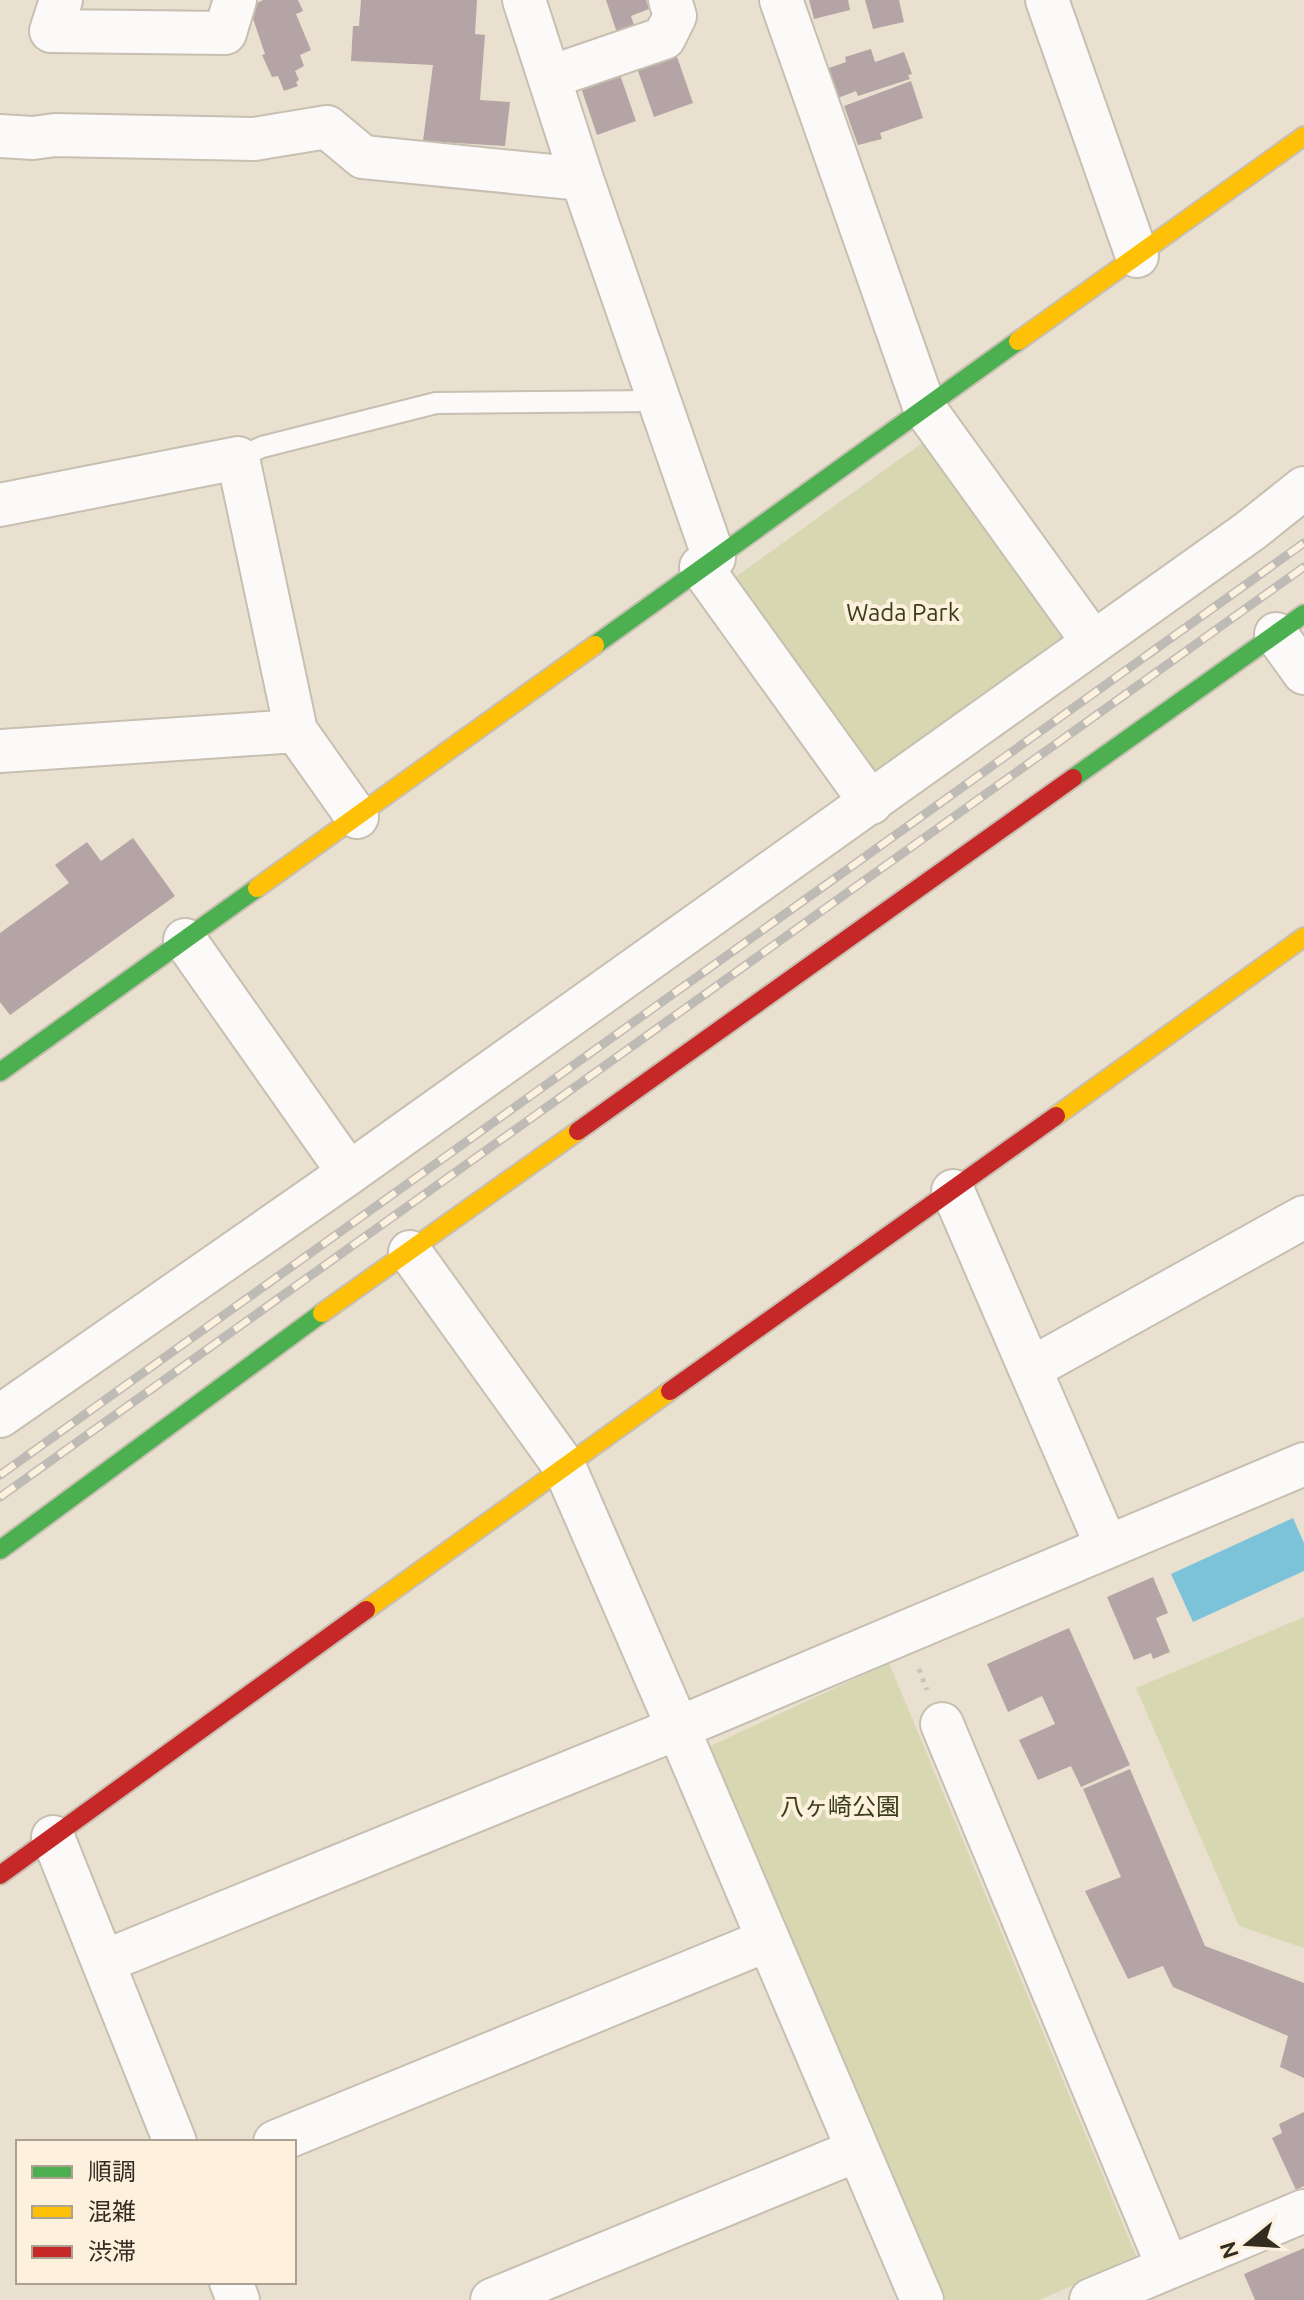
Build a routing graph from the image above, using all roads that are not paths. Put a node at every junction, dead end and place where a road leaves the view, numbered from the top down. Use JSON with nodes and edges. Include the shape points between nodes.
{"nodes":[{"id":1,"x":61,"y":0,"type":"edge"},
{"id":2,"x":235,"y":0,"type":"edge"},
{"id":3,"x":524,"y":0,"type":"edge"},
{"id":4,"x":670,"y":0,"type":"edge"},
{"id":5,"x":781,"y":0,"type":"edge"},
{"id":6,"x":1047,"y":0,"type":"edge"},
{"id":7,"x":550,"y":77,"type":"junction"},
{"id":8,"x":0,"y":136,"type":"edge"},
{"id":9,"x":1304,"y":136,"type":"edge"},
{"id":10,"x":582,"y":179,"type":"junction"},
{"id":11,"x":1137,"y":256,"type":"junction"},
{"id":12,"x":658,"y":401,"type":"junction"},
{"id":13,"x":925,"y":409,"type":"junction"},
{"id":14,"x":238,"y":458,"type":"junction"},
{"id":15,"x":1304,"y":488,"type":"edge"},
{"id":16,"x":0,"y":505,"type":"edge"},
{"id":17,"x":708,"y":562,"type":"junction"},
{"id":18,"x":1290,"y":624,"type":"edge"},
{"id":19,"x":1093,"y":642,"type":"junction"},
{"id":20,"x":1304,"y":673,"type":"edge"},
{"id":21,"x":296,"y":731,"type":"junction"},
{"id":22,"x":0,"y":751,"type":"edge"},
{"id":23,"x":871,"y":803,"type":"junction"},
{"id":24,"x":357,"y":817,"type":"junction"},
{"id":25,"x":1304,"y":937,"type":"edge"},
{"id":26,"x":185,"y":940,"type":"junction"},
{"id":27,"x":0,"y":1072,"type":"edge"},
{"id":28,"x":349,"y":1173,"type":"junction"},
{"id":29,"x":953,"y":1191,"type":"junction"},
{"id":30,"x":1304,"y":1217,"type":"edge"},
{"id":31,"x":410,"y":1252,"type":"junction"},
{"id":32,"x":1030,"y":1369,"type":"junction"},
{"id":33,"x":0,"y":1416,"type":"edge"},
{"id":34,"x":1304,"y":1464,"type":"edge"},
{"id":35,"x":564,"y":1466,"type":"junction"},
{"id":36,"x":1107,"y":1547,"type":"junction"},
{"id":37,"x":0,"y":1550,"type":"edge"},
{"id":38,"x":942,"y":1724,"type":"road end"},
{"id":39,"x":678,"y":1728,"type":"junction"},
{"id":40,"x":53,"y":1837,"type":"junction"},
{"id":41,"x":0,"y":1875,"type":"edge"},
{"id":42,"x":768,"y":1940,"type":"junction"},
{"id":43,"x":103,"y":1962,"type":"junction"},
{"id":44,"x":174,"y":2140,"type":"edge"},
{"id":45,"x":280,"y":2140,"type":"edge"},
{"id":46,"x":858,"y":2150,"type":"junction"},
{"id":47,"x":1304,"y":2211,"type":"edge"},
{"id":48,"x":1168,"y":2267,"type":"junction"},
{"id":49,"x":492,"y":2300,"type":"edge"},
{"id":50,"x":922,"y":2300,"type":"edge"},
{"id":51,"x":1091,"y":2300,"type":"edge"}],
"edges":[{"from":1,"to":2,"type":"street","via":[[51,31],[225,33]]},
{"from":3,"to":7,"type":"street"},
{"from":4,"to":7,"type":"street","via":[[675,16],[664,38]]},
{"from":5,"to":13,"type":"street"},
{"from":6,"to":11,"type":"street"},
{"from":7,"to":10,"type":"street"},
{"from":8,"to":10,"type":"street","via":[[254,139],[327,127],[363,157]]},
{"from":9,"to":11,"type":"street"},
{"from":10,"to":12,"type":"street"},
{"from":11,"to":13,"type":"street"},
{"from":12,"to":14,"type":"lane","via":[[436,403],[262,447]]},
{"from":12,"to":17,"type":"street"},
{"from":13,"to":17,"type":"street"},
{"from":13,"to":19,"type":"street"},
{"from":14,"to":16,"type":"street"},
{"from":14,"to":21,"type":"street"},
{"from":15,"to":19,"type":"street"},
{"from":17,"to":23,"type":"street"},
{"from":17,"to":24,"type":"street"},
{"from":18,"to":20,"type":"street"},
{"from":18,"to":31,"type":"street"},
{"from":19,"to":23,"type":"street"},
{"from":21,"to":22,"type":"street"},
{"from":21,"to":24,"type":"street"},
{"from":23,"to":28,"type":"street"},
{"from":24,"to":26,"type":"street"},
{"from":25,"to":29,"type":"street"},
{"from":26,"to":27,"type":"street"},
{"from":26,"to":28,"type":"street"},
{"from":28,"to":33,"type":"street"},
{"from":29,"to":32,"type":"street"},
{"from":29,"to":35,"type":"street"},
{"from":30,"to":32,"type":"street"},
{"from":31,"to":35,"type":"street"},
{"from":31,"to":37,"type":"street"},
{"from":32,"to":36,"type":"street"},
{"from":34,"to":36,"type":"street"},
{"from":35,"to":39,"type":"street"},
{"from":35,"to":40,"type":"street"},
{"from":36,"to":39,"type":"street"},
{"from":38,"to":48,"type":"street"},
{"from":39,"to":42,"type":"street"},
{"from":39,"to":43,"type":"street"},
{"from":40,"to":41,"type":"street"},
{"from":40,"to":43,"type":"street"},
{"from":42,"to":45,"type":"street"},
{"from":42,"to":46,"type":"street"},
{"from":43,"to":44,"type":"street"},
{"from":46,"to":49,"type":"street"},
{"from":46,"to":50,"type":"street"},
{"from":47,"to":48,"type":"street"},
{"from":48,"to":51,"type":"street"}]}
